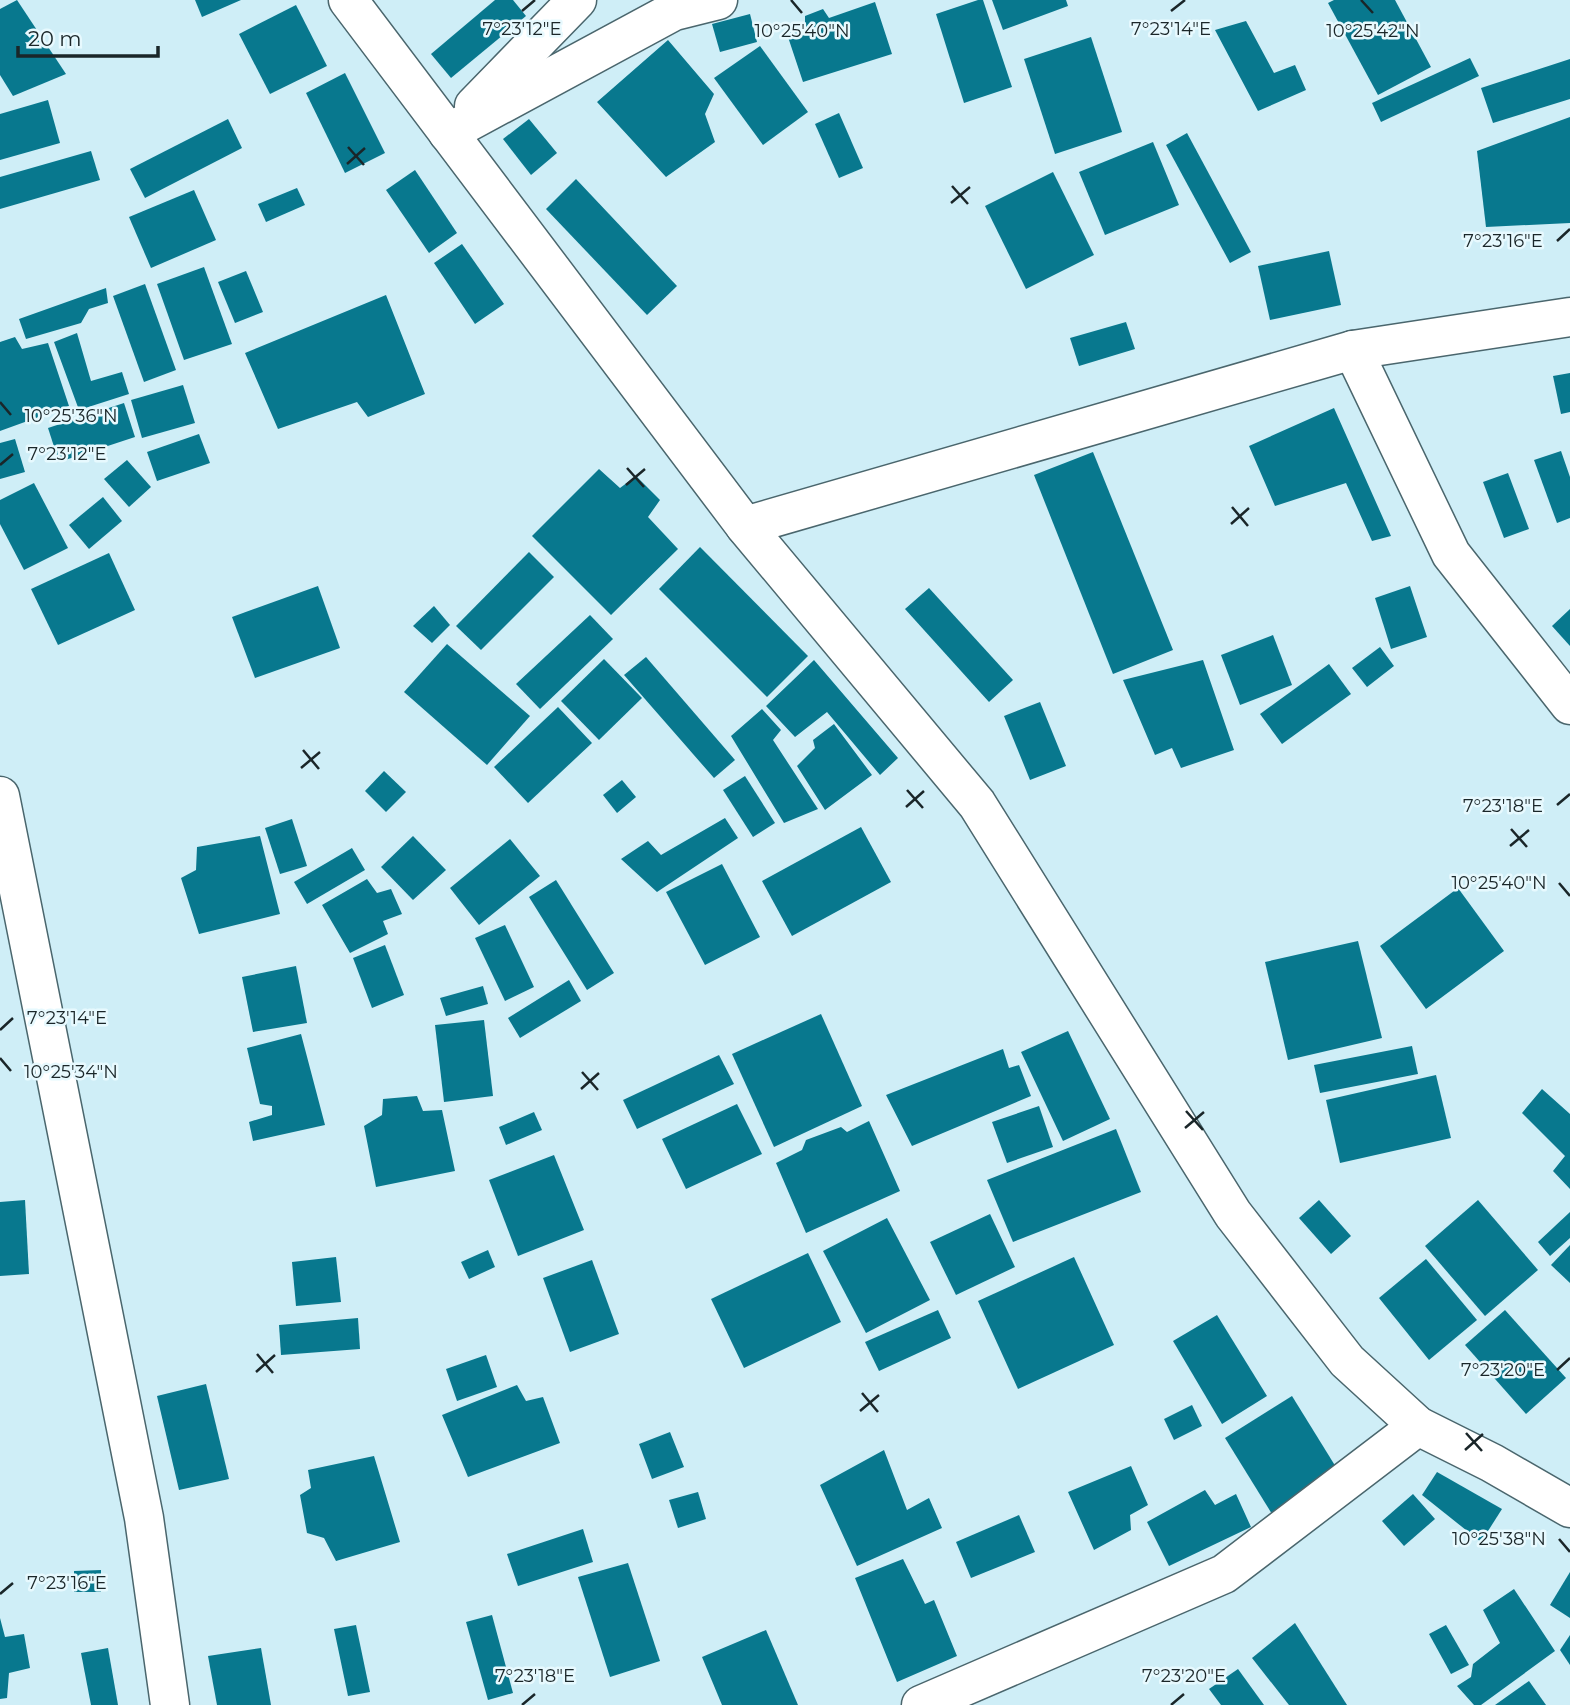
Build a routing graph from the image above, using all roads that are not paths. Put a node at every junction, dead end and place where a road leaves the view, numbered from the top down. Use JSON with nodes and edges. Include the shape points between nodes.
{"nodes":[{"id":1,"x":348,"y":0,"type":"edge"},
{"id":2,"x":577,"y":0,"type":"edge"},
{"id":3,"x":718,"y":0,"type":"edge"},
{"id":4,"x":449,"y":132,"type":"junction"},
{"id":5,"x":1570,"y":317,"type":"edge"},
{"id":6,"x":1353,"y":350,"type":"junction"},
{"id":7,"x":745,"y":526,"type":"junction"},
{"id":8,"x":1570,"y":705,"type":"edge"},
{"id":9,"x":0,"y":796,"type":"edge"},
{"id":10,"x":1418,"y":1426,"type":"junction"},
{"id":11,"x":1570,"y":1508,"type":"edge"},
{"id":12,"x":170,"y":1705,"type":"edge"},
{"id":13,"x":921,"y":1705,"type":"edge"}],
"edges":[{"from":1,"to":4,"type":"street"},
{"from":2,"to":4,"type":"street"},
{"from":3,"to":4,"type":"street","via":[[674,11]]},
{"from":4,"to":7,"type":"street"},
{"from":5,"to":6,"type":"street"},
{"from":6,"to":7,"type":"street"},
{"from":6,"to":8,"type":"street","via":[[1451,554]]},
{"from":7,"to":10,"type":"street","via":[[977,804],[1233,1214],[1347,1361]]},
{"from":9,"to":12,"type":"street","via":[[144,1518]]},
{"from":10,"to":11,"type":"street"},
{"from":10,"to":13,"type":"street","via":[[1223,1574]]}]}
